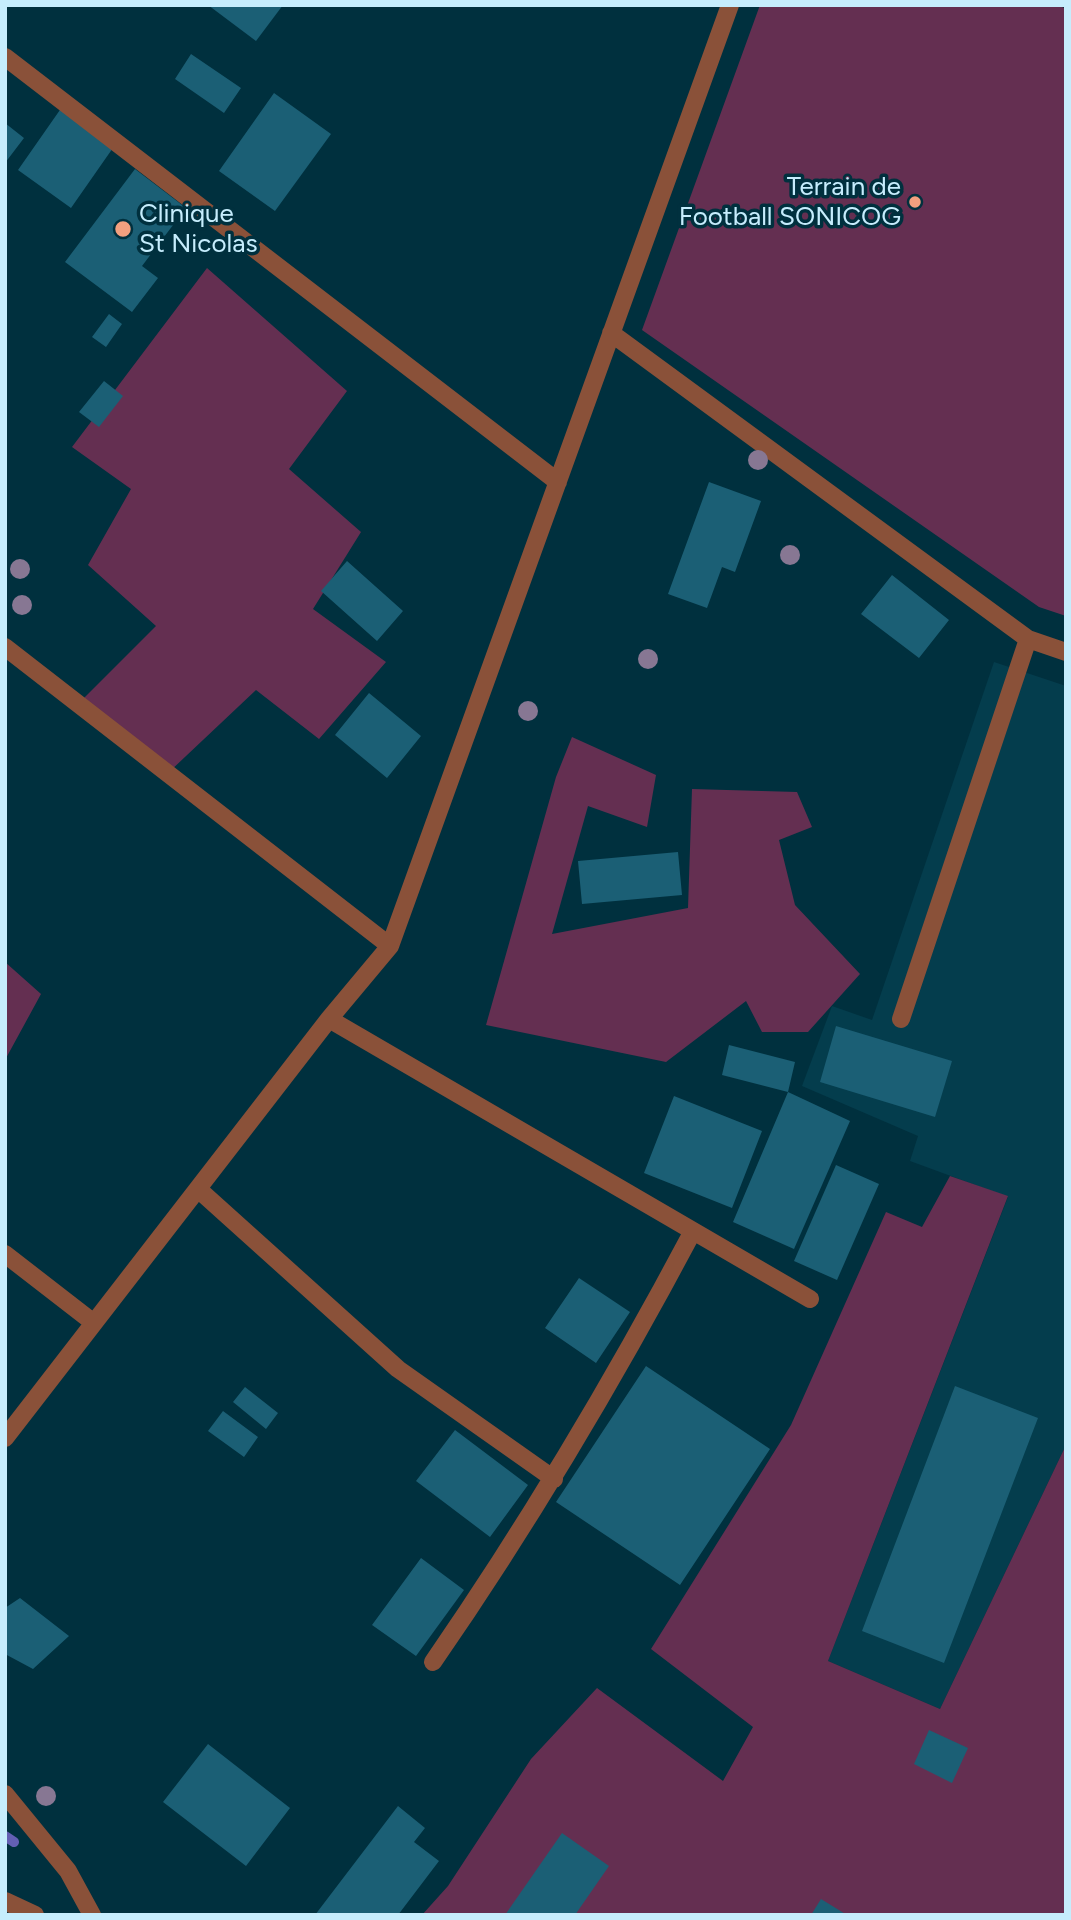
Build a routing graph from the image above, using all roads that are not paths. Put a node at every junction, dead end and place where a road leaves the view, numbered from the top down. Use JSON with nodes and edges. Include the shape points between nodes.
{"nodes":[{"id":1,"x":723,"y":8,"type":"edge"},
{"id":2,"x":5,"y":57,"type":"edge"},
{"id":3,"x":611,"y":332,"type":"junction"},
{"id":4,"x":558,"y":482,"type":"junction"},
{"id":5,"x":1028,"y":639,"type":"junction"},
{"id":6,"x":5,"y":647,"type":"edge"},
{"id":7,"x":1066,"y":652,"type":"edge"},
{"id":8,"x":390,"y":946,"type":"junction"},
{"id":9,"x":329,"y":1019,"type":"junction"},
{"id":10,"x":901,"y":1019,"type":"dead end"},
{"id":11,"x":198,"y":1189,"type":"junction"},
{"id":12,"x":693,"y":1231,"type":"junction"},
{"id":13,"x":5,"y":1254,"type":"edge"},
{"id":14,"x":810,"y":1299,"type":"dead end"},
{"id":15,"x":94,"y":1323,"type":"junction"},
{"id":16,"x":5,"y":1438,"type":"edge"},
{"id":17,"x":554,"y":1479,"type":"junction"},
{"id":18,"x":433,"y":1662,"type":"dead end"},
{"id":19,"x":5,"y":1794,"type":"edge"},
{"id":20,"x":5,"y":1901,"type":"edge"},
{"id":21,"x":35,"y":1915,"type":"edge"},
{"id":22,"x":92,"y":1915,"type":"edge"}],
"edges":[{"from":1,"to":3,"type":"street"},
{"from":2,"to":4,"type":"street"},
{"from":3,"to":4,"type":"street"},
{"from":3,"to":5,"type":"street"},
{"from":4,"to":8,"type":"street"},
{"from":5,"to":7,"type":"street"},
{"from":5,"to":10,"type":"street"},
{"from":6,"to":8,"type":"street"},
{"from":8,"to":9,"type":"street"},
{"from":9,"to":11,"type":"street"},
{"from":9,"to":12,"type":"street"},
{"from":11,"to":15,"type":"street"},
{"from":11,"to":17,"type":"street","via":[[398,1369]]},
{"from":12,"to":14,"type":"street"},
{"from":12,"to":17,"type":"street"},
{"from":13,"to":15,"type":"street"},
{"from":15,"to":16,"type":"street"},
{"from":17,"to":18,"type":"street"},
{"from":19,"to":22,"type":"street","via":[[68,1871]]},
{"from":20,"to":21,"type":"street"}]}
